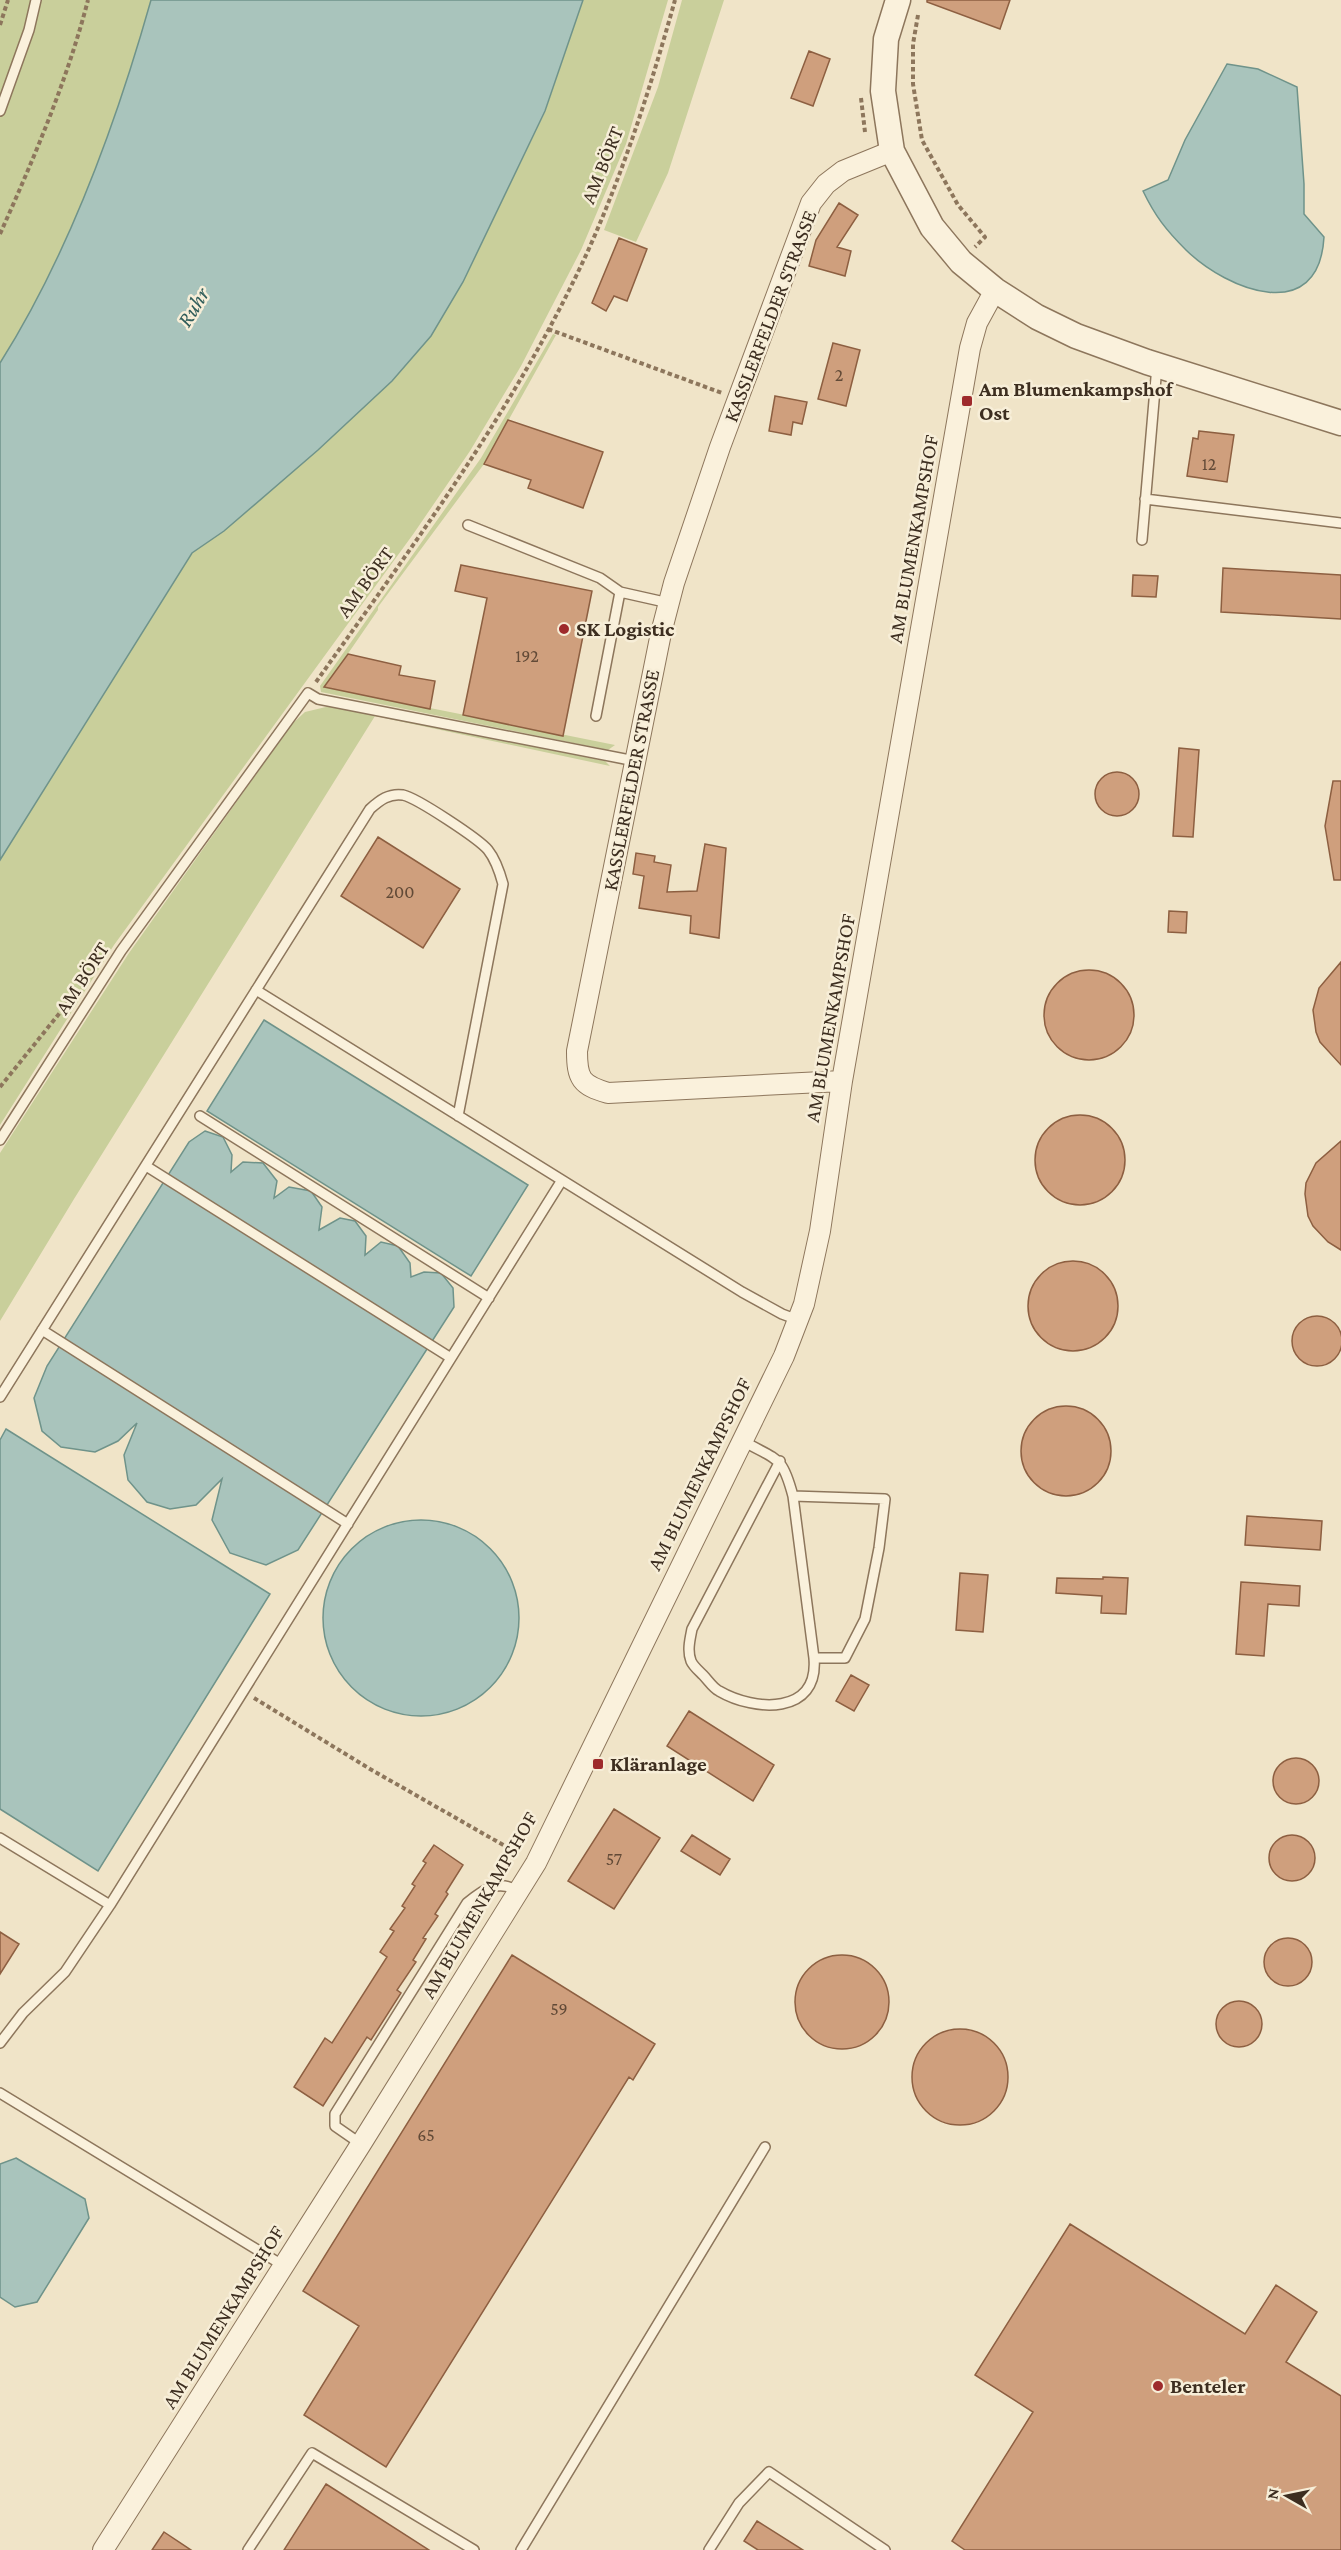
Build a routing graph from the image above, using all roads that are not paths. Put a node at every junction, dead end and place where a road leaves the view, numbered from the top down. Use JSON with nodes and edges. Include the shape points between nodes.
{"nodes":[{"id":1,"x":36,"y":0,"type":"edge"},
{"id":2,"x":909,"y":3,"type":"edge"},
{"id":3,"x":0,"y":111,"type":"edge"},
{"id":4,"x":892,"y":152,"type":"junction"},
{"id":5,"x":995,"y":290,"type":"junction"},
{"id":6,"x":1158,"y":365,"type":"junction"},
{"id":7,"x":1341,"y":423,"type":"edge"},
{"id":8,"x":1145,"y":500,"type":"junction"},
{"id":9,"x":1341,"y":523,"type":"edge"},
{"id":10,"x":468,"y":525,"type":"dead end"},
{"id":11,"x":1142,"y":540,"type":"dead end"},
{"id":12,"x":620,"y":591,"type":"junction"},
{"id":13,"x":669,"y":603,"type":"junction"},
{"id":14,"x":596,"y":716,"type":"dead end"},
{"id":15,"x":635,"y":761,"type":"junction"},
{"id":16,"x":256,"y":990,"type":"junction"},
{"id":17,"x":842,"y":1082,"type":"junction"},
{"id":18,"x":201,"y":1116,"type":"dead end"},
{"id":19,"x":458,"y":1116,"type":"junction"},
{"id":20,"x":0,"y":1140,"type":"edge"},
{"id":21,"x":146,"y":1166,"type":"junction"},
{"id":22,"x":562,"y":1180,"type":"junction"},
{"id":23,"x":489,"y":1298,"type":"junction"},
{"id":24,"x":798,"y":1320,"type":"junction"},
{"id":25,"x":42,"y":1330,"type":"junction"},
{"id":26,"x":451,"y":1359,"type":"junction"},
{"id":27,"x":0,"y":1397,"type":"edge"},
{"id":28,"x":743,"y":1441,"type":"junction"},
{"id":29,"x":780,"y":1461,"type":"junction"},
{"id":30,"x":793,"y":1496,"type":"junction"},
{"id":31,"x":348,"y":1524,"type":"junction"},
{"id":32,"x":814,"y":1658,"type":"junction"},
{"id":33,"x":0,"y":1838,"type":"edge"},
{"id":34,"x":511,"y":1888,"type":"junction"},
{"id":35,"x":110,"y":1905,"type":"junction"},
{"id":36,"x":0,"y":2043,"type":"edge"},
{"id":37,"x":0,"y":2093,"type":"edge"},
{"id":38,"x":361,"y":2144,"type":"junction"},
{"id":39,"x":765,"y":2147,"type":"dead end"},
{"id":40,"x":284,"y":2266,"type":"junction"},
{"id":41,"x":103,"y":2550,"type":"edge"},
{"id":42,"x":248,"y":2550,"type":"edge"},
{"id":43,"x":474,"y":2550,"type":"edge"},
{"id":44,"x":521,"y":2550,"type":"edge"},
{"id":45,"x":709,"y":2550,"type":"edge"},
{"id":46,"x":885,"y":2550,"type":"edge"}],
"edges":[{"from":1,"to":3,"type":"lane"},
{"from":2,"to":4,"type":"street","via":[[886,39],[883,91]]},
{"from":4,"to":5,"type":"street","via":[[932,227],[961,262]]},
{"from":4,"to":13,"type":"street","name":"KASSLERFELDER STRASSE","via":[[843,171],[826,184],[811,204],[688,537]]},
{"from":5,"to":6,"type":"street","via":[[1076,336]]},
{"from":5,"to":17,"type":"street","name":"AM BLUMENKAMPSHOF","via":[[977,323],[970,348]]},
{"from":6,"to":7,"type":"street"},
{"from":6,"to":8,"type":"lane"},
{"from":8,"to":9,"type":"lane"},
{"from":8,"to":11,"type":"lane"},
{"from":10,"to":12,"type":"lane","via":[[600,579]]},
{"from":12,"to":13,"type":"lane"},
{"from":12,"to":14,"type":"lane"},
{"from":13,"to":15,"type":"street","name":"KASSLERFELDER STRASSE"},
{"from":15,"to":17,"type":"street","name":"KASSLERFELDER STRASSE","via":[[577,1051],[577,1071],[583,1082],[608,1093]]},
{"from":15,"to":20,"type":"lane","name":"AM BÖRT","via":[[318,699],[308,693],[121,951]]},
{"from":16,"to":19,"type":"lane"},
{"from":16,"to":19,"type":"lane","via":[[370,809],[380,799],[392,795],[416,800],[489,851],[503,884]]},
{"from":16,"to":21,"type":"lane"},
{"from":17,"to":24,"type":"street","name":"AM BLUMENKAMPSHOF","via":[[820,1231]]},
{"from":18,"to":23,"type":"lane"},
{"from":19,"to":22,"type":"lane"},
{"from":21,"to":25,"type":"lane"},
{"from":21,"to":26,"type":"lane"},
{"from":22,"to":23,"type":"lane"},
{"from":22,"to":24,"type":"lane","via":[[742,1292]]},
{"from":23,"to":26,"type":"lane"},
{"from":24,"to":28,"type":"street","name":"AM BLUMENKAMPSHOF"},
{"from":25,"to":27,"type":"lane"},
{"from":25,"to":31,"type":"lane"},
{"from":26,"to":31,"type":"lane"},
{"from":28,"to":29,"type":"lane"},
{"from":28,"to":34,"type":"street","name":"AM BLUMENKAMPSHOF"},
{"from":29,"to":30,"type":"lane"},
{"from":29,"to":32,"type":"lane","via":[[692,1629],[691,1661],[717,1690],[750,1704],[769,1707],[802,1696],[816,1674]]},
{"from":30,"to":32,"type":"lane"},
{"from":30,"to":32,"type":"lane","via":[[885,1499],[865,1618],[845,1658]]},
{"from":31,"to":35,"type":"lane"},
{"from":33,"to":35,"type":"lane"},
{"from":34,"to":38,"type":"street","name":"AM BLUMENKAMPSHOF"},
{"from":34,"to":38,"type":"lane","via":[[479,1893],[467,1904],[335,2114],[334,2126]]},
{"from":35,"to":36,"type":"lane","via":[[65,1972],[23,2013]]},
{"from":37,"to":40,"type":"lane"},
{"from":38,"to":40,"type":"street","name":"AM BLUMENKAMPSHOF"},
{"from":39,"to":44,"type":"lane"},
{"from":40,"to":41,"type":"street","name":"AM BLUMENKAMPSHOF"},
{"from":42,"to":43,"type":"lane","via":[[312,2453]]},
{"from":45,"to":46,"type":"lane","via":[[739,2503],[770,2472]]}]}
